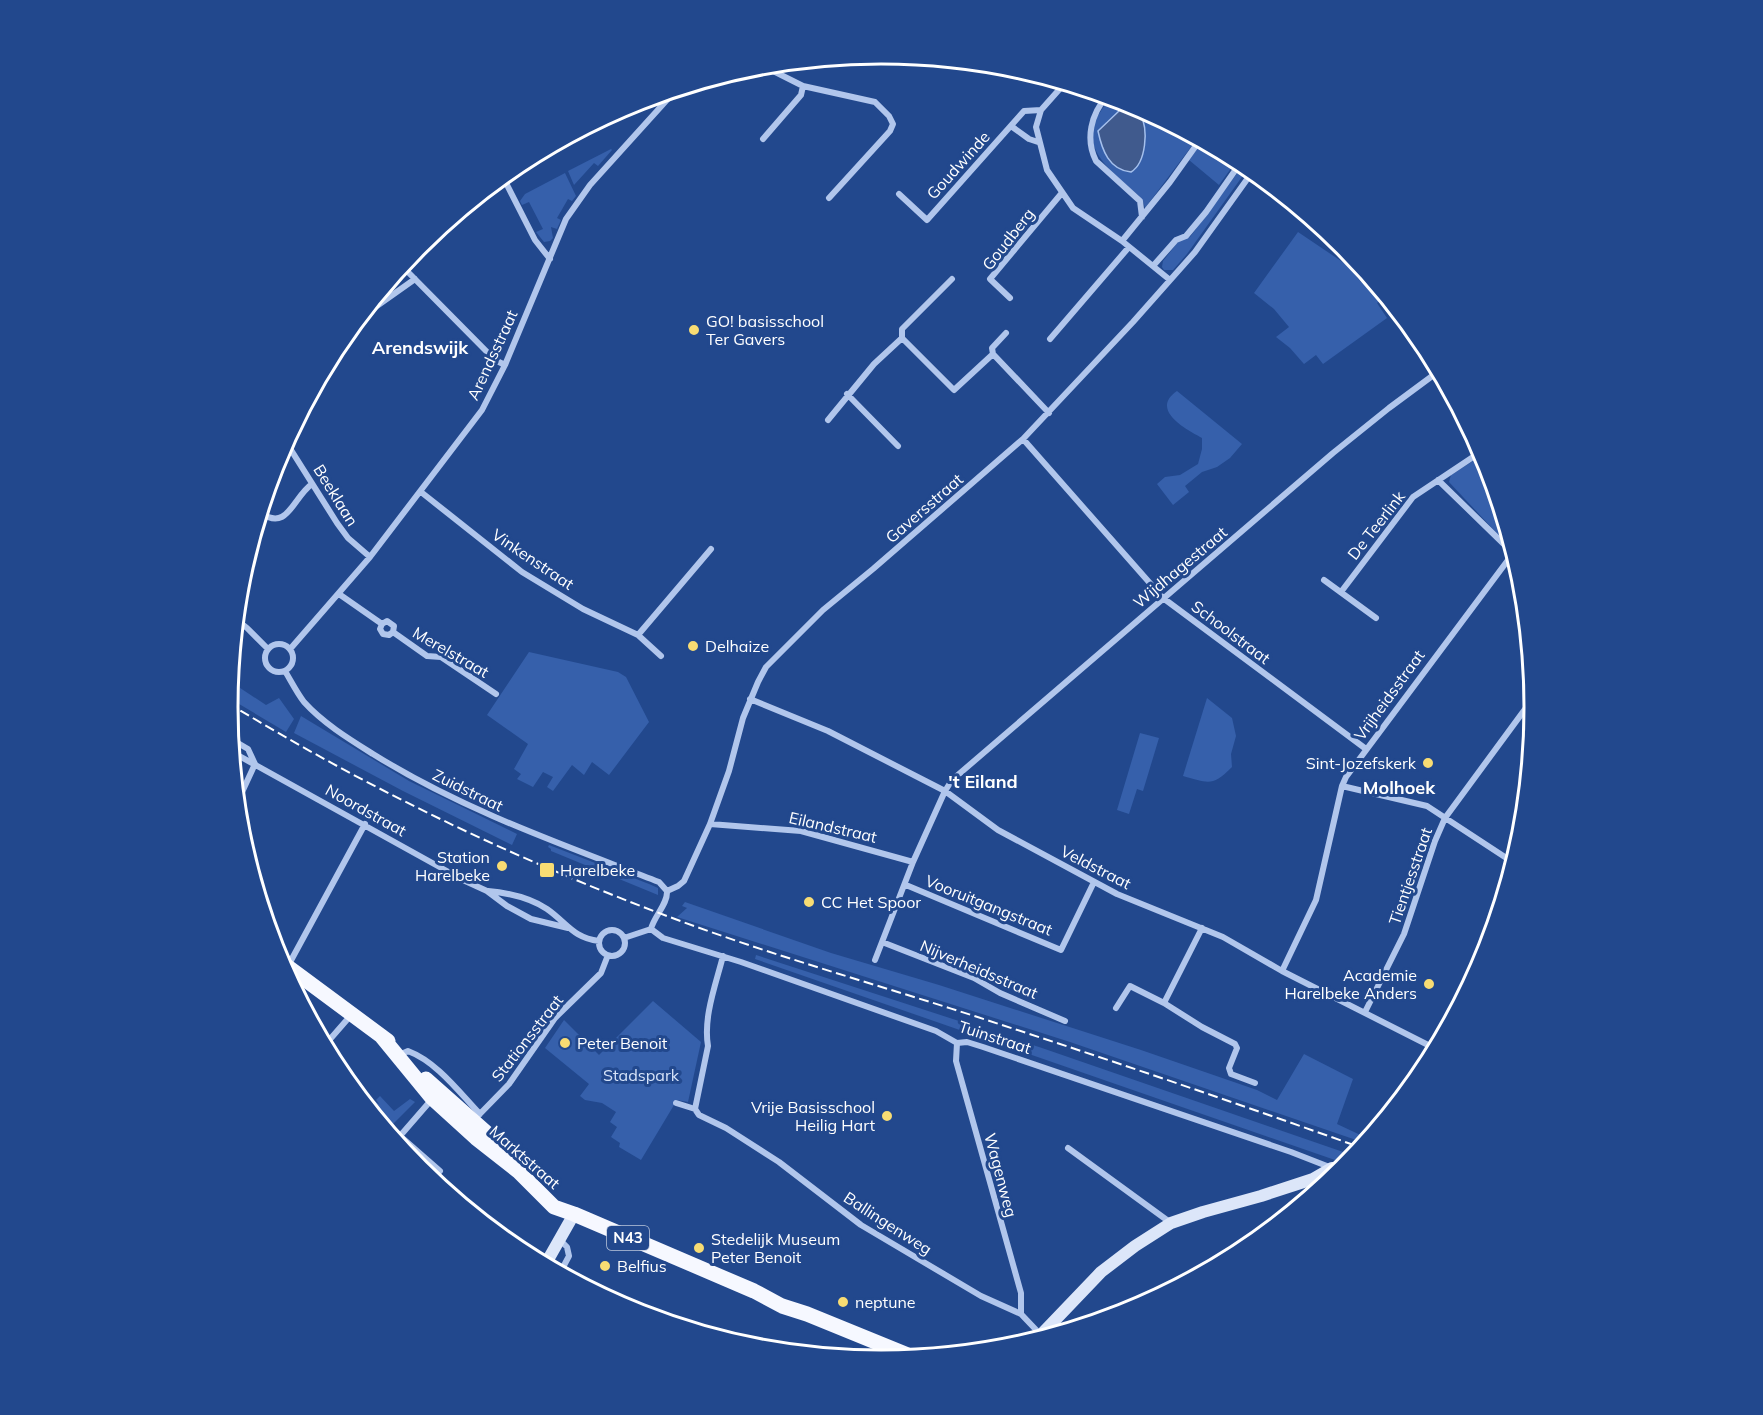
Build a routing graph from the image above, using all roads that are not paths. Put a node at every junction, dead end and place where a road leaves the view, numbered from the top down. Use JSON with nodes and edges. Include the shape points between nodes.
{"nodes":[{"id":1,"x":778,"y":73,"type":"edge"},
{"id":2,"x":803,"y":86,"type":"junction"},
{"id":3,"x":1060,"y":90,"type":"edge"},
{"id":4,"x":665,"y":103,"type":"edge"},
{"id":5,"x":1100,"y":103,"type":"edge"},
{"id":6,"x":1041,"y":110,"type":"junction"},
{"id":7,"x":1011,"y":126,"type":"junction"},
{"id":8,"x":763,"y":139,"type":"dead end"},
{"id":9,"x":1038,"y":142,"type":"junction"},
{"id":10,"x":1195,"y":147,"type":"edge"},
{"id":11,"x":1235,"y":171,"type":"edge"},
{"id":12,"x":1247,"y":179,"type":"edge"},
{"id":13,"x":507,"y":185,"type":"edge"},
{"id":14,"x":899,"y":194,"type":"dead end"},
{"id":15,"x":1061,"y":194,"type":"junction"},
{"id":16,"x":830,"y":198,"type":"dead end"},
{"id":17,"x":1142,"y":217,"type":"junction"},
{"id":18,"x":1122,"y":241,"type":"junction"},
{"id":19,"x":1129,"y":247,"type":"junction"},
{"id":20,"x":550,"y":259,"type":"junction"},
{"id":21,"x":1153,"y":266,"type":"junction"},
{"id":22,"x":409,"y":273,"type":"edge"},
{"id":23,"x":415,"y":279,"type":"junction"},
{"id":24,"x":952,"y":279,"type":"dead end"},
{"id":25,"x":1170,"y":280,"type":"junction"},
{"id":26,"x":1010,"y":298,"type":"dead end"},
{"id":27,"x":383,"y":301,"type":"edge"},
{"id":28,"x":1006,"y":333,"type":"dead end"},
{"id":29,"x":902,"y":338,"type":"junction"},
{"id":30,"x":1050,"y":339,"type":"dead end"},
{"id":31,"x":993,"y":354,"type":"junction"},
{"id":32,"x":505,"y":365,"type":"junction"},
{"id":33,"x":1432,"y":376,"type":"edge"},
{"id":34,"x":848,"y":394,"type":"junction"},
{"id":35,"x":1048,"y":413,"type":"junction"},
{"id":36,"x":828,"y":420,"type":"dead end"},
{"id":37,"x":1023,"y":438,"type":"junction"},
{"id":38,"x":898,"y":446,"type":"dead end"},
{"id":39,"x":292,"y":451,"type":"edge"},
{"id":40,"x":1474,"y":456,"type":"edge"},
{"id":41,"x":1438,"y":480,"type":"junction"},
{"id":42,"x":312,"y":484,"type":"junction"},
{"id":43,"x":421,"y":492,"type":"junction"},
{"id":44,"x":268,"y":518,"type":"edge"},
{"id":45,"x":1504,"y":544,"type":"edge"},
{"id":46,"x":711,"y":549,"type":"dead end"},
{"id":47,"x":370,"y":557,"type":"junction"},
{"id":48,"x":1507,"y":561,"type":"edge"},
{"id":49,"x":1324,"y":580,"type":"dead end"},
{"id":50,"x":1341,"y":592,"type":"junction"},
{"id":51,"x":339,"y":594,"type":"junction"},
{"id":52,"x":1163,"y":598,"type":"junction"},
{"id":53,"x":1376,"y":618,"type":"dead end"},
{"id":54,"x":244,"y":625,"type":"edge"},
{"id":55,"x":638,"y":635,"type":"junction"},
{"id":56,"x":291,"y":648,"type":"junction"},
{"id":57,"x":268,"y":649,"type":"junction"},
{"id":58,"x":661,"y":656,"type":"dead end"},
{"id":59,"x":285,"y":671,"type":"junction"},
{"id":60,"x":496,"y":694,"type":"dead end"},
{"id":61,"x":750,"y":699,"type":"junction"},
{"id":62,"x":1524,"y":711,"type":"edge"},
{"id":63,"x":240,"y":744,"type":"edge"},
{"id":64,"x":1366,"y":749,"type":"junction"},
{"id":65,"x":241,"y":757,"type":"edge"},
{"id":66,"x":255,"y":764,"type":"junction"},
{"id":67,"x":1342,"y":786,"type":"junction"},
{"id":68,"x":244,"y":788,"type":"edge"},
{"id":69,"x":945,"y":791,"type":"junction"},
{"id":70,"x":1445,"y":818,"type":"junction"},
{"id":71,"x":365,"y":824,"type":"junction"},
{"id":72,"x":710,"y":824,"type":"junction"},
{"id":73,"x":1506,"y":858,"type":"edge"},
{"id":74,"x":913,"y":862,"type":"junction"},
{"id":75,"x":1094,"y":882,"type":"junction"},
{"id":76,"x":906,"y":885,"type":"junction"},
{"id":77,"x":487,"y":891,"type":"junction"},
{"id":78,"x":667,"y":891,"type":"junction"},
{"id":79,"x":568,"y":928,"type":"junction"},
{"id":80,"x":1202,"y":928,"type":"junction"},
{"id":81,"x":651,"y":929,"type":"junction"},
{"id":82,"x":624,"y":938,"type":"junction"},
{"id":83,"x":599,"y":941,"type":"junction"},
{"id":84,"x":882,"y":942,"type":"junction"},
{"id":85,"x":288,"y":955,"type":"edge"},
{"id":86,"x":608,"y":956,"type":"junction"},
{"id":87,"x":723,"y":956,"type":"junction"},
{"id":88,"x":875,"y":960,"type":"dead end"},
{"id":89,"x":1282,"y":970,"type":"junction"},
{"id":90,"x":296,"y":972,"type":"edge"},
{"id":91,"x":1164,"y":1003,"type":"junction"},
{"id":92,"x":1116,"y":1008,"type":"dead end"},
{"id":93,"x":1365,"y":1012,"type":"junction"},
{"id":94,"x":352,"y":1014,"type":"junction"},
{"id":95,"x":1065,"y":1021,"type":"dead end"},
{"id":96,"x":331,"y":1039,"type":"edge"},
{"id":97,"x":957,"y":1043,"type":"junction"},
{"id":98,"x":1428,"y":1045,"type":"edge"},
{"id":99,"x":400,"y":1055,"type":"junction"},
{"id":100,"x":1255,"y":1083,"type":"dead end"},
{"id":101,"x":436,"y":1094,"type":"junction"},
{"id":102,"x":676,"y":1103,"type":"dead end"},
{"id":103,"x":695,"y":1109,"type":"junction"},
{"id":104,"x":477,"y":1118,"type":"junction"},
{"id":105,"x":457,"y":1120,"type":"junction"},
{"id":106,"x":401,"y":1135,"type":"edge"},
{"id":107,"x":1068,"y":1148,"type":"dead end"},
{"id":108,"x":415,"y":1149,"type":"edge"},
{"id":109,"x":1331,"y":1167,"type":"edge"},
{"id":110,"x":440,"y":1171,"type":"dead end"},
{"id":111,"x":1321,"y":1176,"type":"edge"},
{"id":112,"x":574,"y":1214,"type":"junction"},
{"id":113,"x":1171,"y":1223,"type":"junction"},
{"id":114,"x":562,"y":1242,"type":"junction"},
{"id":115,"x":550,"y":1258,"type":"edge"},
{"id":116,"x":563,"y":1266,"type":"edge"},
{"id":117,"x":1021,"y":1314,"type":"junction"},
{"id":118,"x":1045,"y":1330,"type":"edge"},
{"id":119,"x":1034,"y":1332,"type":"edge"},
{"id":120,"x":895,"y":1350,"type":"edge"}],
"edges":[{"from":1,"to":2,"type":"street"},
{"from":2,"to":8,"type":"street","via":[[801,94]]},
{"from":2,"to":16,"type":"street","via":[[875,102],[893,124]]},
{"from":3,"to":6,"type":"street","name":"Goudwinde"},
{"from":4,"to":20,"type":"street","name":"Arendsstraat","via":[[579,198]]},
{"from":5,"to":17,"type":"street","via":[[1091,129],[1094,156],[1140,201]]},
{"from":6,"to":7,"type":"street","name":"Goudwinde","via":[[1024,111]]},
{"from":6,"to":9,"type":"street","via":[[1036,127]]},
{"from":7,"to":9,"type":"street","name":"Goudwinde"},
{"from":7,"to":14,"type":"street","name":"Goudwinde","via":[[927,220]]},
{"from":9,"to":15,"type":"street","via":[[1047,170]]},
{"from":10,"to":17,"type":"street"},
{"from":11,"to":21,"type":"street","via":[[1186,236],[1176,240]]},
{"from":12,"to":25,"type":"street","name":"Gaversstraat"},
{"from":13,"to":20,"type":"street","via":[[535,240]]},
{"from":15,"to":18,"type":"street","via":[[1078,212]]},
{"from":15,"to":26,"type":"street","name":"Goudberg","via":[[990,279]]},
{"from":17,"to":18,"type":"street"},
{"from":18,"to":19,"type":"street"},
{"from":19,"to":21,"type":"street"},
{"from":19,"to":30,"type":"street"},
{"from":20,"to":32,"type":"street","name":"Arendsstraat"},
{"from":21,"to":25,"type":"street"},
{"from":22,"to":23,"type":"street"},
{"from":23,"to":27,"type":"street"},
{"from":23,"to":32,"type":"street","via":[[495,360]]},
{"from":24,"to":29,"type":"street","via":[[902,330]]},
{"from":25,"to":35,"type":"street","name":"Gaversstraat"},
{"from":28,"to":31,"type":"street","via":[[992,348]]},
{"from":29,"to":31,"type":"street","via":[[954,390]]},
{"from":29,"to":34,"type":"street"},
{"from":31,"to":35,"type":"street"},
{"from":32,"to":43,"type":"street","name":"Arendsstraat","via":[[482,410]]},
{"from":33,"to":52,"type":"street","name":"Wijdhagestraat","via":[[1332,453]]},
{"from":34,"to":36,"type":"street"},
{"from":34,"to":38,"type":"street"},
{"from":35,"to":37,"type":"street","name":"Gaversstraat"},
{"from":37,"to":52,"type":"street","name":"Schoolstraat"},
{"from":37,"to":61,"type":"street","name":"Gaversstraat","via":[[823,610],[766,667]]},
{"from":39,"to":42,"type":"street","name":"Beeklaan"},
{"from":40,"to":41,"type":"street","name":"De Teerlink"},
{"from":41,"to":45,"type":"street"},
{"from":41,"to":50,"type":"street","name":"De Teerlink","via":[[1409,501]]},
{"from":42,"to":44,"type":"street","via":[[285,516],[276,520]]},
{"from":42,"to":47,"type":"street","name":"Beeklaan","via":[[348,538]]},
{"from":43,"to":47,"type":"street","name":"Arendsstraat"},
{"from":43,"to":55,"type":"street","name":"Vinkenstraat","via":[[522,572],[583,609]]},
{"from":46,"to":55,"type":"street"},
{"from":47,"to":51,"type":"street","name":"Arendsstraat"},
{"from":48,"to":64,"type":"street","name":"Vrijheidsstraat"},
{"from":49,"to":50,"type":"street"},
{"from":50,"to":53,"type":"street"},
{"from":51,"to":56,"type":"street","name":"Arendsstraat"},
{"from":51,"to":60,"type":"street","name":"Merelstraat","via":[[382,624],[391,622],[393,632],[427,656],[441,657]]},
{"from":52,"to":64,"type":"street","name":"Schoolstraat"},
{"from":52,"to":69,"type":"street","name":"Wijdhagestraat","via":[[952,780]]},
{"from":54,"to":57,"type":"street","name":"Zuidstraat"},
{"from":55,"to":58,"type":"street","name":"Vinkenstraat"},
{"from":56,"to":57,"type":"street","via":[[278,643]]},
{"from":56,"to":59,"type":"street","via":[[293,661]]},
{"from":57,"to":59,"type":"street","name":"Zuidstraat","via":[[267,666]]},
{"from":59,"to":78,"type":"street","name":"Zuidstraat","via":[[314,712],[396,768],[512,826],[660,882]]},
{"from":61,"to":69,"type":"street","name":"Veldstraat","via":[[828,732]]},
{"from":61,"to":72,"type":"street","name":"Gaversstraat"},
{"from":62,"to":70,"type":"street","name":"Tientjesstraat"},
{"from":63,"to":66,"type":"street","name":"Noordstraat","via":[[248,749]]},
{"from":64,"to":67,"type":"street","name":"Vrijheidsstraat"},
{"from":65,"to":66,"type":"street","name":"Noordstraat"},
{"from":66,"to":68,"type":"street"},
{"from":66,"to":71,"type":"street","name":"Noordstraat"},
{"from":67,"to":70,"type":"street","via":[[1427,806]]},
{"from":67,"to":89,"type":"street","name":"Vrijheidsstraat","via":[[1316,900]]},
{"from":69,"to":74,"type":"street"},
{"from":69,"to":75,"type":"street","name":"Veldstraat","via":[[998,830]]},
{"from":70,"to":73,"type":"street"},
{"from":70,"to":93,"type":"street","name":"Tientjesstraat","via":[[1404,934]]},
{"from":71,"to":77,"type":"street","name":"Noordstraat"},
{"from":71,"to":85,"type":"street"},
{"from":72,"to":74,"type":"street","name":"Eilandstraat","via":[[801,831]]},
{"from":72,"to":78,"type":"street","name":"Gaversstraat","via":[[684,881]]},
{"from":74,"to":76,"type":"street"},
{"from":75,"to":76,"type":"street","name":"Vooruitgangstraat","via":[[1061,950]]},
{"from":75,"to":80,"type":"street","name":"Veldstraat"},
{"from":76,"to":84,"type":"street"},
{"from":77,"to":79,"type":"street","via":[[531,919]]},
{"from":77,"to":79,"type":"street","via":[[515,895],[541,905]]},
{"from":78,"to":81,"type":"street"},
{"from":79,"to":83,"type":"street","via":[[585,939]]},
{"from":80,"to":89,"type":"street","name":"Veldstraat"},
{"from":80,"to":91,"type":"street"},
{"from":81,"to":82,"type":"street","name":"Stationsstraat"},
{"from":81,"to":87,"type":"street","name":"Tuinstraat","via":[[663,938]]},
{"from":82,"to":83,"type":"street","name":"Stationsstraat","via":[[609,930]]},
{"from":82,"to":86,"type":"street","name":"Stationsstraat","via":[[622,952]]},
{"from":83,"to":86,"type":"street"},
{"from":84,"to":88,"type":"street"},
{"from":84,"to":95,"type":"street","name":"Nijverheidsstraat","via":[[974,978]]},
{"from":86,"to":104,"type":"street","name":"Stationsstraat","via":[[601,973],[555,1018],[509,1084]]},
{"from":87,"to":97,"type":"street","name":"Tuinstraat","via":[[936,1031]]},
{"from":87,"to":103,"type":"street"},
{"from":89,"to":93,"type":"street","name":"Veldstraat"},
{"from":90,"to":94,"type":"main road","number":"N43"},
{"from":91,"to":92,"type":"street","via":[[1130,986]]},
{"from":91,"to":100,"type":"street","via":[[1235,1044],[1231,1074]]},
{"from":93,"to":98,"type":"street","name":"Veldstraat"},
{"from":94,"to":96,"type":"street"},
{"from":94,"to":99,"type":"main road","number":"N43"},
{"from":97,"to":109,"type":"street","name":"Tuinstraat","via":[[983,1047]]},
{"from":97,"to":117,"type":"street","name":"Wagenweg","via":[[956,1061],[1021,1293]]},
{"from":99,"to":101,"type":"main road","number":"N43"},
{"from":99,"to":104,"type":"street","via":[[406,1051],[414,1054],[439,1072]]},
{"from":101,"to":104,"type":"main road","number":"N43"},
{"from":101,"to":105,"type":"main road","number":"N43"},
{"from":101,"to":106,"type":"street"},
{"from":102,"to":103,"type":"street","name":"Ballingenweg"},
{"from":103,"to":117,"type":"street","name":"Ballingenweg","via":[[779,1162],[861,1225],[981,1296]]},
{"from":104,"to":105,"type":"street","via":[[468,1122]]},
{"from":104,"to":112,"type":"main road","name":"Marktstraat","number":"N43"},
{"from":105,"to":112,"type":"main road","name":"Marktstraat","number":"N43","via":[[554,1207]]},
{"from":107,"to":113,"type":"street"},
{"from":108,"to":110,"type":"street"},
{"from":111,"to":113,"type":"street"},
{"from":112,"to":114,"type":"street"},
{"from":112,"to":120,"type":"main road","name":"Marktstraat","number":"N43","via":[[770,1301]]},
{"from":113,"to":118,"type":"street","via":[[1101,1272]]},
{"from":114,"to":115,"type":"street"},
{"from":114,"to":116,"type":"street","via":[[568,1256]]},
{"from":117,"to":119,"type":"street","name":"Ballingenweg"}]}
